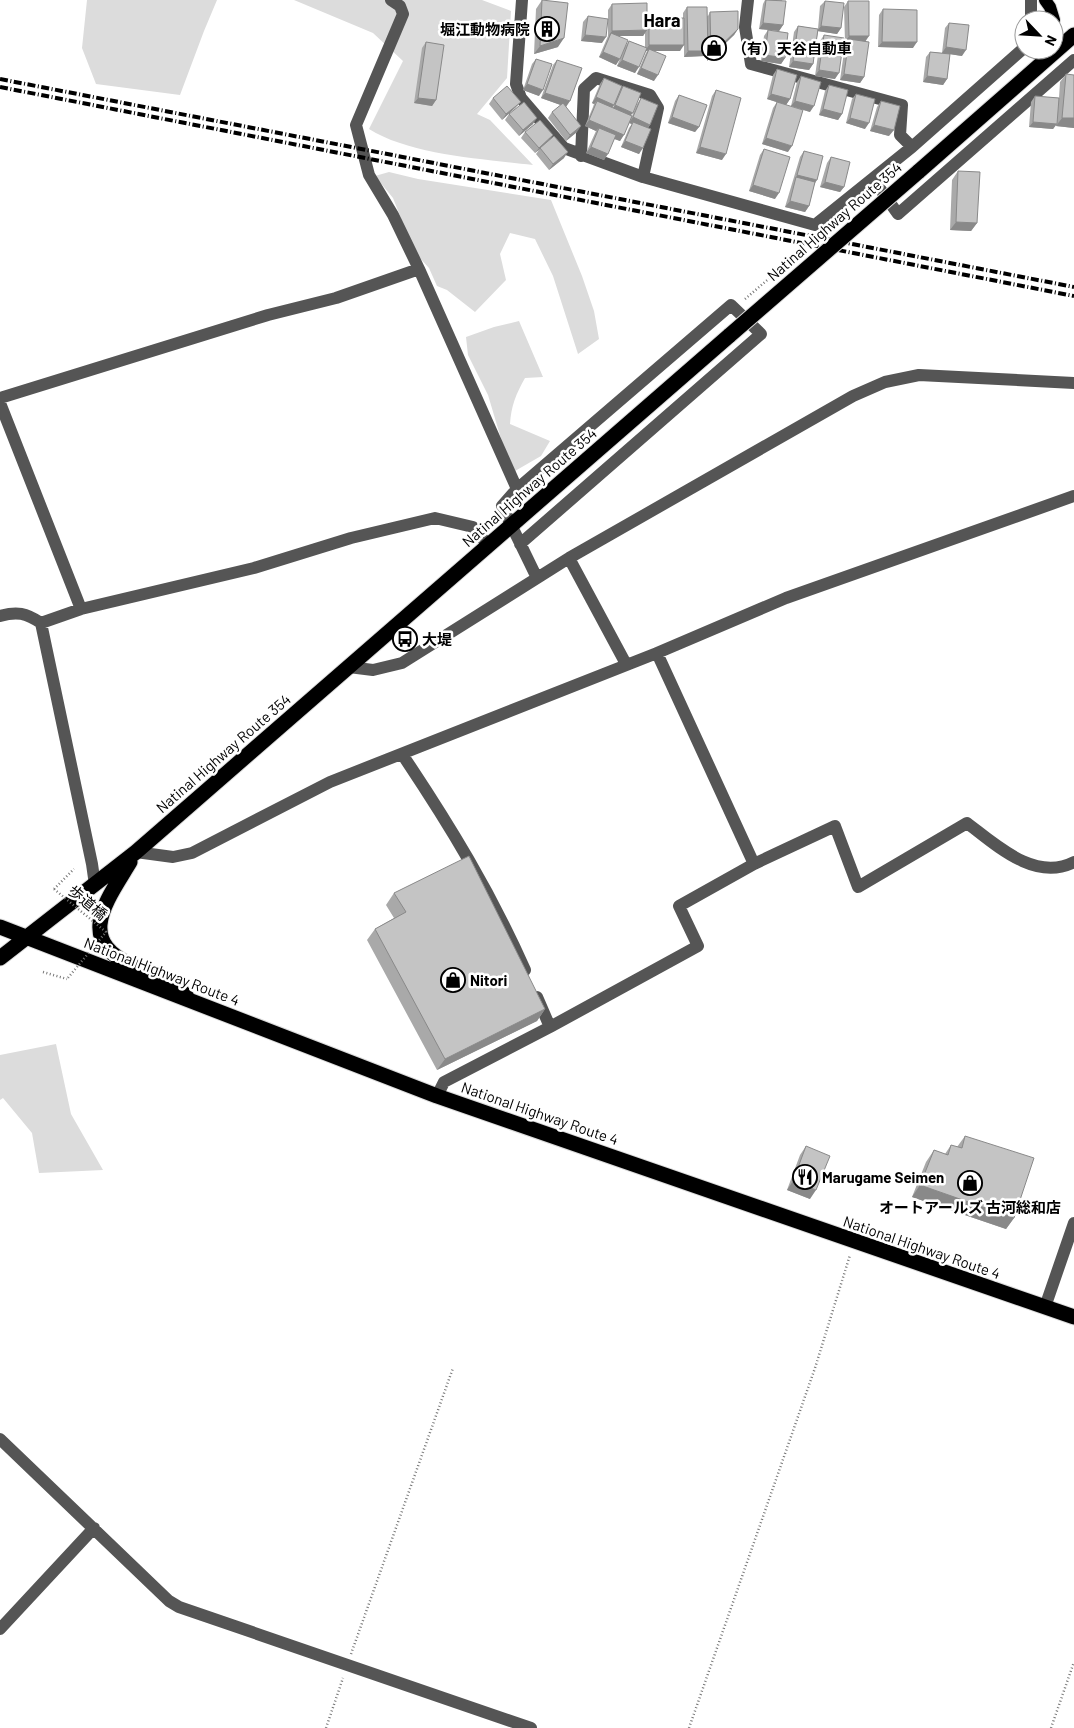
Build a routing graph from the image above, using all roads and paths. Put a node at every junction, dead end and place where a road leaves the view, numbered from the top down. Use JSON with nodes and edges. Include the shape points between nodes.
{"nodes":[{"id":1,"x":391,"y":0,"type":"edge"},
{"id":2,"x":522,"y":0,"type":"edge"},
{"id":3,"x":748,"y":0,"type":"edge"},
{"id":4,"x":1014,"y":57,"type":"edge"},
{"id":5,"x":1042,"y":60,"type":"edge"},
{"id":6,"x":1074,"y":60,"type":"edge"},
{"id":7,"x":912,"y":148,"type":"junction"},
{"id":8,"x":581,"y":156,"type":"junction"},
{"id":9,"x":643,"y":176,"type":"junction"},
{"id":10,"x":873,"y":179,"type":"junction"},
{"id":11,"x":785,"y":265,"type":"dead end"},
{"id":12,"x":419,"y":269,"type":"junction"},
{"id":13,"x":752,"y":293,"type":"dead end"},
{"id":14,"x":1074,"y":383,"type":"edge"},
{"id":15,"x":0,"y":398,"type":"edge"},
{"id":16,"x":0,"y":403,"type":"edge"},
{"id":17,"x":517,"y":489,"type":"junction"},
{"id":18,"x":1074,"y":496,"type":"edge"},
{"id":19,"x":511,"y":525,"type":"junction"},
{"id":20,"x":520,"y":544,"type":"junction"},
{"id":21,"x":488,"y":545,"type":"junction"},
{"id":22,"x":569,"y":558,"type":"junction"},
{"id":23,"x":537,"y":578,"type":"junction"},
{"id":24,"x":81,"y":609,"type":"junction"},
{"id":25,"x":0,"y":616,"type":"edge"},
{"id":26,"x":41,"y":623,"type":"junction"},
{"id":27,"x":657,"y":653,"type":"junction"},
{"id":28,"x":626,"y":664,"type":"junction"},
{"id":29,"x":350,"y":667,"type":"junction"},
{"id":30,"x":402,"y":754,"type":"junction"},
{"id":31,"x":136,"y":852,"type":"junction"},
{"id":32,"x":1074,"y":862,"type":"edge"},
{"id":33,"x":754,"y":864,"type":"junction"},
{"id":34,"x":74,"y":870,"type":"dead end"},
{"id":35,"x":95,"y":885,"type":"junction"},
{"id":36,"x":0,"y":927,"type":"edge"},
{"id":37,"x":27,"y":938,"type":"junction"},
{"id":38,"x":0,"y":958,"type":"edge"},
{"id":39,"x":43,"y":972,"type":"dead end"},
{"id":40,"x":193,"y":1002,"type":"junction"},
{"id":41,"x":550,"y":1027,"type":"junction"},
{"id":42,"x":438,"y":1096,"type":"junction"},
{"id":43,"x":1074,"y":1222,"type":"edge"},
{"id":44,"x":856,"y":1242,"type":"junction"},
{"id":45,"x":1045,"y":1307,"type":"junction"},
{"id":46,"x":1074,"y":1317,"type":"edge"},
{"id":47,"x":453,"y":1368,"type":"dead end"},
{"id":48,"x":0,"y":1440,"type":"edge"},
{"id":49,"x":94,"y":1528,"type":"junction"},
{"id":50,"x":0,"y":1628,"type":"edge"},
{"id":51,"x":1074,"y":1662,"type":"edge"},
{"id":52,"x":348,"y":1665,"type":"junction"},
{"id":53,"x":326,"y":1728,"type":"edge"},
{"id":54,"x":531,"y":1728,"type":"edge"},
{"id":55,"x":689,"y":1728,"type":"edge"},
{"id":56,"x":1052,"y":1728,"type":"edge"}],
"edges":[{"from":1,"to":12,"type":"street","via":[[400,6],[403,14],[356,125],[369,175]]},
{"from":2,"to":8,"type":"street","via":[[516,84],[521,98],[564,148]]},
{"from":3,"to":7,"type":"street","via":[[745,27],[752,64],[902,105],[900,135]]},
{"from":4,"to":7,"type":"street"},
{"from":5,"to":19,"type":"highway","name":"Natinal Highway Route 354","bridge":true,"via":[[918,172]]},
{"from":6,"to":10,"type":"street","via":[[898,214]]},
{"from":7,"to":10,"type":"street"},
{"from":8,"to":9,"type":"street"},
{"from":8,"to":9,"type":"street","via":[[584,89],[596,78],[650,95],[658,108]]},
{"from":9,"to":10,"type":"street","via":[[815,225]]},
{"from":11,"to":13,"type":"path"},
{"from":12,"to":15,"type":"street","via":[[336,298],[268,315]]},
{"from":12,"to":17,"type":"street"},
{"from":14,"to":22,"type":"street","via":[[918,375],[886,382],[853,396]]},
{"from":16,"to":24,"type":"street"},
{"from":17,"to":19,"type":"street","via":[[502,506]]},
{"from":17,"to":20,"type":"street","via":[[731,305],[761,334]]},
{"from":18,"to":27,"type":"street","via":[[786,598]]},
{"from":19,"to":20,"type":"street"},
{"from":19,"to":21,"type":"highway","name":"Natinal Highway Route 354"},
{"from":20,"to":23,"type":"street"},
{"from":21,"to":24,"type":"street","via":[[473,527],[435,518],[351,538],[254,568]]},
{"from":21,"to":29,"type":"highway","name":"Natinal Highway Route 354"},
{"from":22,"to":23,"type":"street"},
{"from":22,"to":28,"type":"street"},
{"from":23,"to":29,"type":"street","via":[[402,663],[374,670]]},
{"from":24,"to":26,"type":"street"},
{"from":25,"to":26,"type":"street","via":[[14,612],[28,614]]},
{"from":26,"to":35,"type":"street"},
{"from":27,"to":28,"type":"street"},
{"from":27,"to":33,"type":"street"},
{"from":28,"to":30,"type":"street"},
{"from":29,"to":31,"type":"highway","name":"Natinal Highway Route 354"},
{"from":30,"to":31,"type":"street","via":[[330,782],[192,852],[172,857]]},
{"from":30,"to":41,"type":"street","via":[[474,866],[503,920]]},
{"from":31,"to":35,"type":"highway","name":"Natinal Highway Route 354"},
{"from":31,"to":40,"type":"highway","via":[[104,908],[98,928],[100,938],[114,955],[170,981]]},
{"from":32,"to":33,"type":"street","via":[[1046,868],[1028,864],[968,823],[858,887],[835,826]]},
{"from":33,"to":41,"type":"street","via":[[679,906],[698,946]]},
{"from":34,"to":39,"type":"path","name":"歩道橋","bridge":true,"via":[[54,889],[106,932],[67,978]]},
{"from":35,"to":37,"type":"highway","name":"Natinal Highway Route 354"},
{"from":36,"to":37,"type":"highway","name":"National Highway Route 4"},
{"from":37,"to":38,"type":"highway","name":"Natinal Highway Route 354"},
{"from":37,"to":40,"type":"highway","name":"National Highway Route 4"},
{"from":40,"to":42,"type":"highway","name":"National Highway Route 4"},
{"from":41,"to":42,"type":"street","via":[[444,1082]]},
{"from":42,"to":44,"type":"highway","name":"National Highway Route 4"},
{"from":43,"to":45,"type":"street"},
{"from":44,"to":45,"type":"highway","name":"National Highway Route 4"},
{"from":44,"to":55,"type":"path"},
{"from":45,"to":46,"type":"highway","name":"National Highway Route 4"},
{"from":47,"to":52,"type":"path"},
{"from":48,"to":49,"type":"street"},
{"from":49,"to":50,"type":"street"},
{"from":49,"to":52,"type":"street","via":[[179,1607]]},
{"from":51,"to":56,"type":"path"},
{"from":52,"to":53,"type":"path"},
{"from":52,"to":54,"type":"street"}]}
